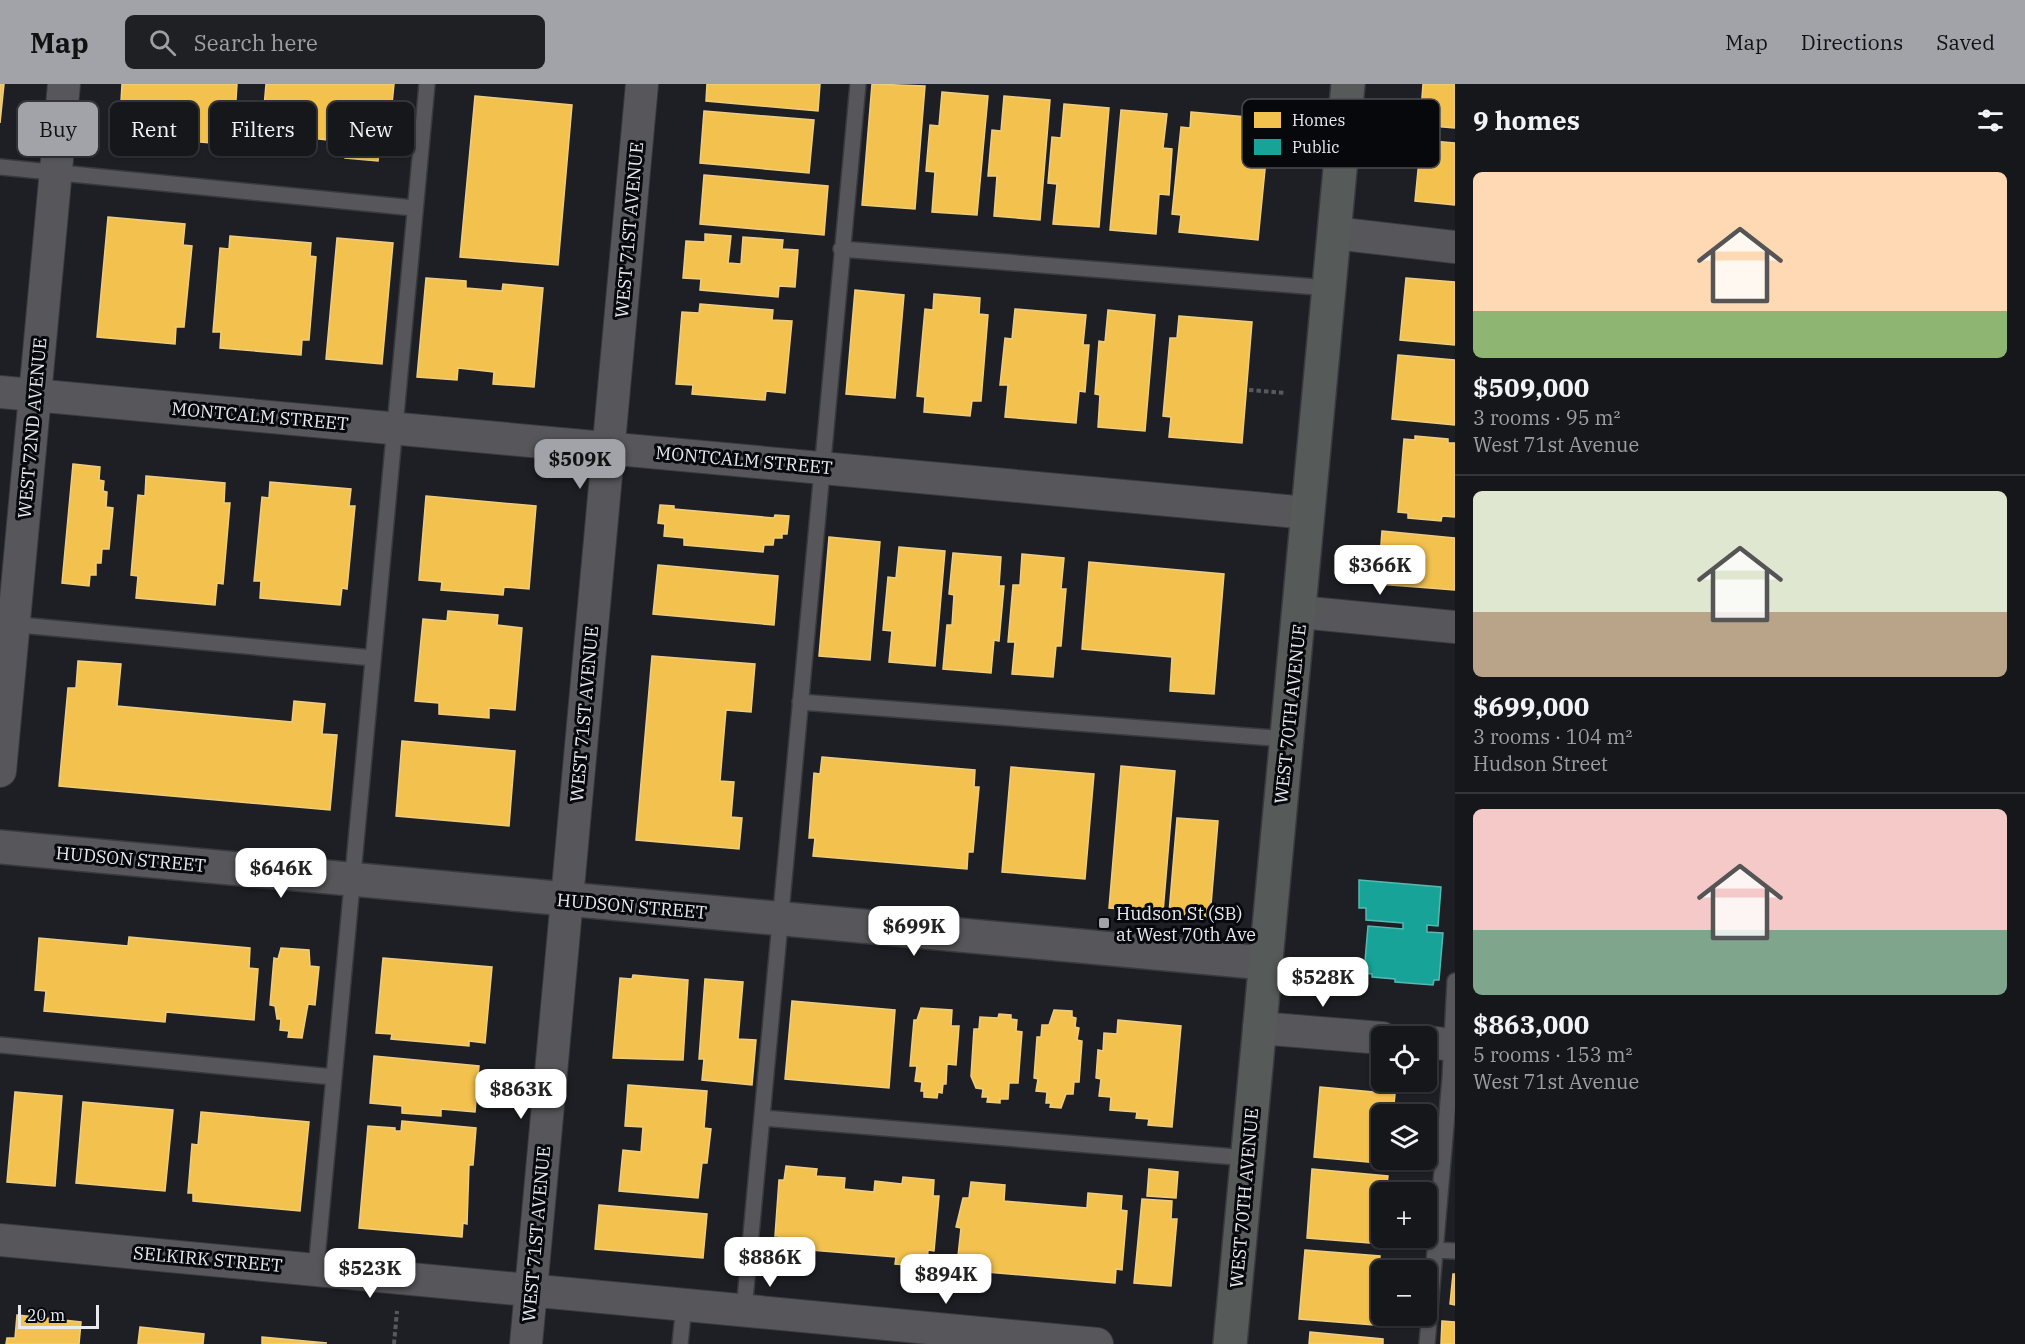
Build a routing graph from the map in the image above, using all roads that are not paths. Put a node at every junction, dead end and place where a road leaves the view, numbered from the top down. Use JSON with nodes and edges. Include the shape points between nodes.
{"nodes":[{"id":1,"x":64,"y":84,"type":"edge"},
{"id":2,"x":427,"y":84,"type":"edge"},
{"id":3,"x":642,"y":84,"type":"edge"},
{"id":4,"x":858,"y":84,"type":"edge"},
{"id":5,"x":1348,"y":84,"type":"edge"},
{"id":6,"x":1347,"y":99,"type":"edge"},
{"id":7,"x":0,"y":167,"type":"edge"},
{"id":8,"x":1340,"y":168,"type":"edge"},
{"id":9,"x":58,"y":172,"type":"junction"},
{"id":10,"x":414,"y":208,"type":"junction"},
{"id":11,"x":1334,"y":233,"type":"junction"},
{"id":12,"x":1455,"y":247,"type":"edge"},
{"id":13,"x":841,"y":249,"type":"junction"},
{"id":14,"x":1329,"y":288,"type":"junction"},
{"id":15,"x":0,"y":392,"type":"edge"},
{"id":16,"x":35,"y":395,"type":"junction"},
{"id":17,"x":397,"y":428,"type":"junction"},
{"id":18,"x":608,"y":448,"type":"junction"},
{"id":19,"x":821,"y":468,"type":"junction"},
{"id":20,"x":1308,"y":513,"type":"junction"},
{"id":21,"x":1300,"y":612,"type":"junction"},
{"id":22,"x":7,"y":623,"type":"edge"},
{"id":23,"x":1455,"y":627,"type":"edge"},
{"id":24,"x":373,"y":658,"type":"junction"},
{"id":25,"x":800,"y":702,"type":"junction"},
{"id":26,"x":1287,"y":739,"type":"junction"},
{"id":27,"x":0,"y":771,"type":"edge"},
{"id":28,"x":0,"y":847,"type":"edge"},
{"id":29,"x":351,"y":880,"type":"junction"},
{"id":30,"x":567,"y":900,"type":"junction"},
{"id":31,"x":780,"y":920,"type":"junction"},
{"id":32,"x":1265,"y":963,"type":"junction"},
{"id":33,"x":1455,"y":981,"type":"edge"},
{"id":34,"x":1259,"y":1028,"type":"junction"},
{"id":35,"x":1371,"y":1037,"type":"edge"},
{"id":36,"x":1444,"y":1044,"type":"edge"},
{"id":37,"x":0,"y":1045,"type":"edge"},
{"id":38,"x":333,"y":1077,"type":"junction"},
{"id":39,"x":763,"y":1118,"type":"junction"},
{"id":40,"x":1248,"y":1158,"type":"junction"},
{"id":41,"x":0,"y":1240,"type":"edge"},
{"id":42,"x":1435,"y":1250,"type":"junction"},
{"id":43,"x":1455,"y":1251,"type":"edge"},
{"id":44,"x":316,"y":1269,"type":"junction"},
{"id":45,"x":530,"y":1290,"type":"junction"},
{"id":46,"x":684,"y":1305,"type":"junction"},
{"id":47,"x":744,"y":1310,"type":"junction"},
{"id":48,"x":526,"y":1344,"type":"edge"},
{"id":49,"x":680,"y":1344,"type":"edge"},
{"id":50,"x":1097,"y":1344,"type":"edge"},
{"id":51,"x":1230,"y":1344,"type":"edge"},
{"id":52,"x":1427,"y":1344,"type":"edge"}],
"edges":[{"from":1,"to":9,"type":"street","name":"WEST 72ND AVENUE"},
{"from":2,"to":10,"type":"lane"},
{"from":3,"to":18,"type":"street","name":"WEST 71ST AVENUE"},
{"from":4,"to":13,"type":"lane"},
{"from":5,"to":6,"type":"highway","name":"WEST 70TH AVENUE"},
{"from":7,"to":9,"type":"lane"},
{"from":8,"to":11,"type":"highway","name":"WEST 70TH AVENUE"},
{"from":9,"to":10,"type":"lane"},
{"from":9,"to":16,"type":"street","name":"WEST 72ND AVENUE"},
{"from":10,"to":17,"type":"lane"},
{"from":11,"to":12,"type":"street"},
{"from":11,"to":14,"type":"highway","name":"WEST 70TH AVENUE"},
{"from":13,"to":14,"type":"lane"},
{"from":13,"to":19,"type":"lane"},
{"from":14,"to":20,"type":"highway","name":"WEST 70TH AVENUE"},
{"from":15,"to":16,"type":"street","name":"MONTCALM STREET"},
{"from":16,"to":17,"type":"street","name":"MONTCALM STREET"},
{"from":16,"to":22,"type":"street","name":"WEST 72ND AVENUE"},
{"from":17,"to":18,"type":"street","name":"MONTCALM STREET"},
{"from":17,"to":24,"type":"lane"},
{"from":18,"to":19,"type":"street","name":"MONTCALM STREET"},
{"from":18,"to":30,"type":"street","name":"WEST 71ST AVENUE"},
{"from":19,"to":20,"type":"street","name":"MONTCALM STREET"},
{"from":19,"to":25,"type":"lane"},
{"from":20,"to":21,"type":"highway","name":"WEST 70TH AVENUE"},
{"from":21,"to":23,"type":"street"},
{"from":21,"to":26,"type":"highway","name":"WEST 70TH AVENUE"},
{"from":22,"to":24,"type":"lane"},
{"from":22,"to":27,"type":"street","name":"WEST 72ND AVENUE"},
{"from":24,"to":29,"type":"lane"},
{"from":25,"to":26,"type":"lane"},
{"from":25,"to":31,"type":"lane"},
{"from":26,"to":32,"type":"highway","name":"WEST 70TH AVENUE"},
{"from":28,"to":29,"type":"street","name":"HUDSON STREET"},
{"from":29,"to":30,"type":"street","name":"HUDSON STREET"},
{"from":29,"to":38,"type":"lane"},
{"from":30,"to":31,"type":"street","name":"HUDSON STREET"},
{"from":30,"to":45,"type":"street","name":"WEST 71ST AVENUE"},
{"from":31,"to":32,"type":"street","name":"HUDSON STREET"},
{"from":31,"to":39,"type":"lane"},
{"from":32,"to":34,"type":"highway","name":"WEST 70TH AVENUE"},
{"from":33,"to":36,"type":"lane"},
{"from":34,"to":35,"type":"street"},
{"from":34,"to":40,"type":"highway","name":"WEST 70TH AVENUE"},
{"from":36,"to":42,"type":"lane"},
{"from":37,"to":38,"type":"lane"},
{"from":38,"to":44,"type":"lane"},
{"from":39,"to":40,"type":"lane"},
{"from":39,"to":47,"type":"lane"},
{"from":40,"to":51,"type":"highway","name":"WEST 70TH AVENUE"},
{"from":41,"to":44,"type":"street","name":"SELKIRK STREET"},
{"from":42,"to":43,"type":"lane"},
{"from":42,"to":52,"type":"lane"},
{"from":44,"to":45,"type":"street","name":"SELKIRK STREET"},
{"from":45,"to":46,"type":"street","name":"SELKIRK STREET"},
{"from":45,"to":48,"type":"street","name":"WEST 71ST AVENUE"},
{"from":46,"to":47,"type":"street","name":"SELKIRK STREET"},
{"from":46,"to":49,"type":"lane"},
{"from":47,"to":50,"type":"street","name":"SELKIRK STREET"}]}
